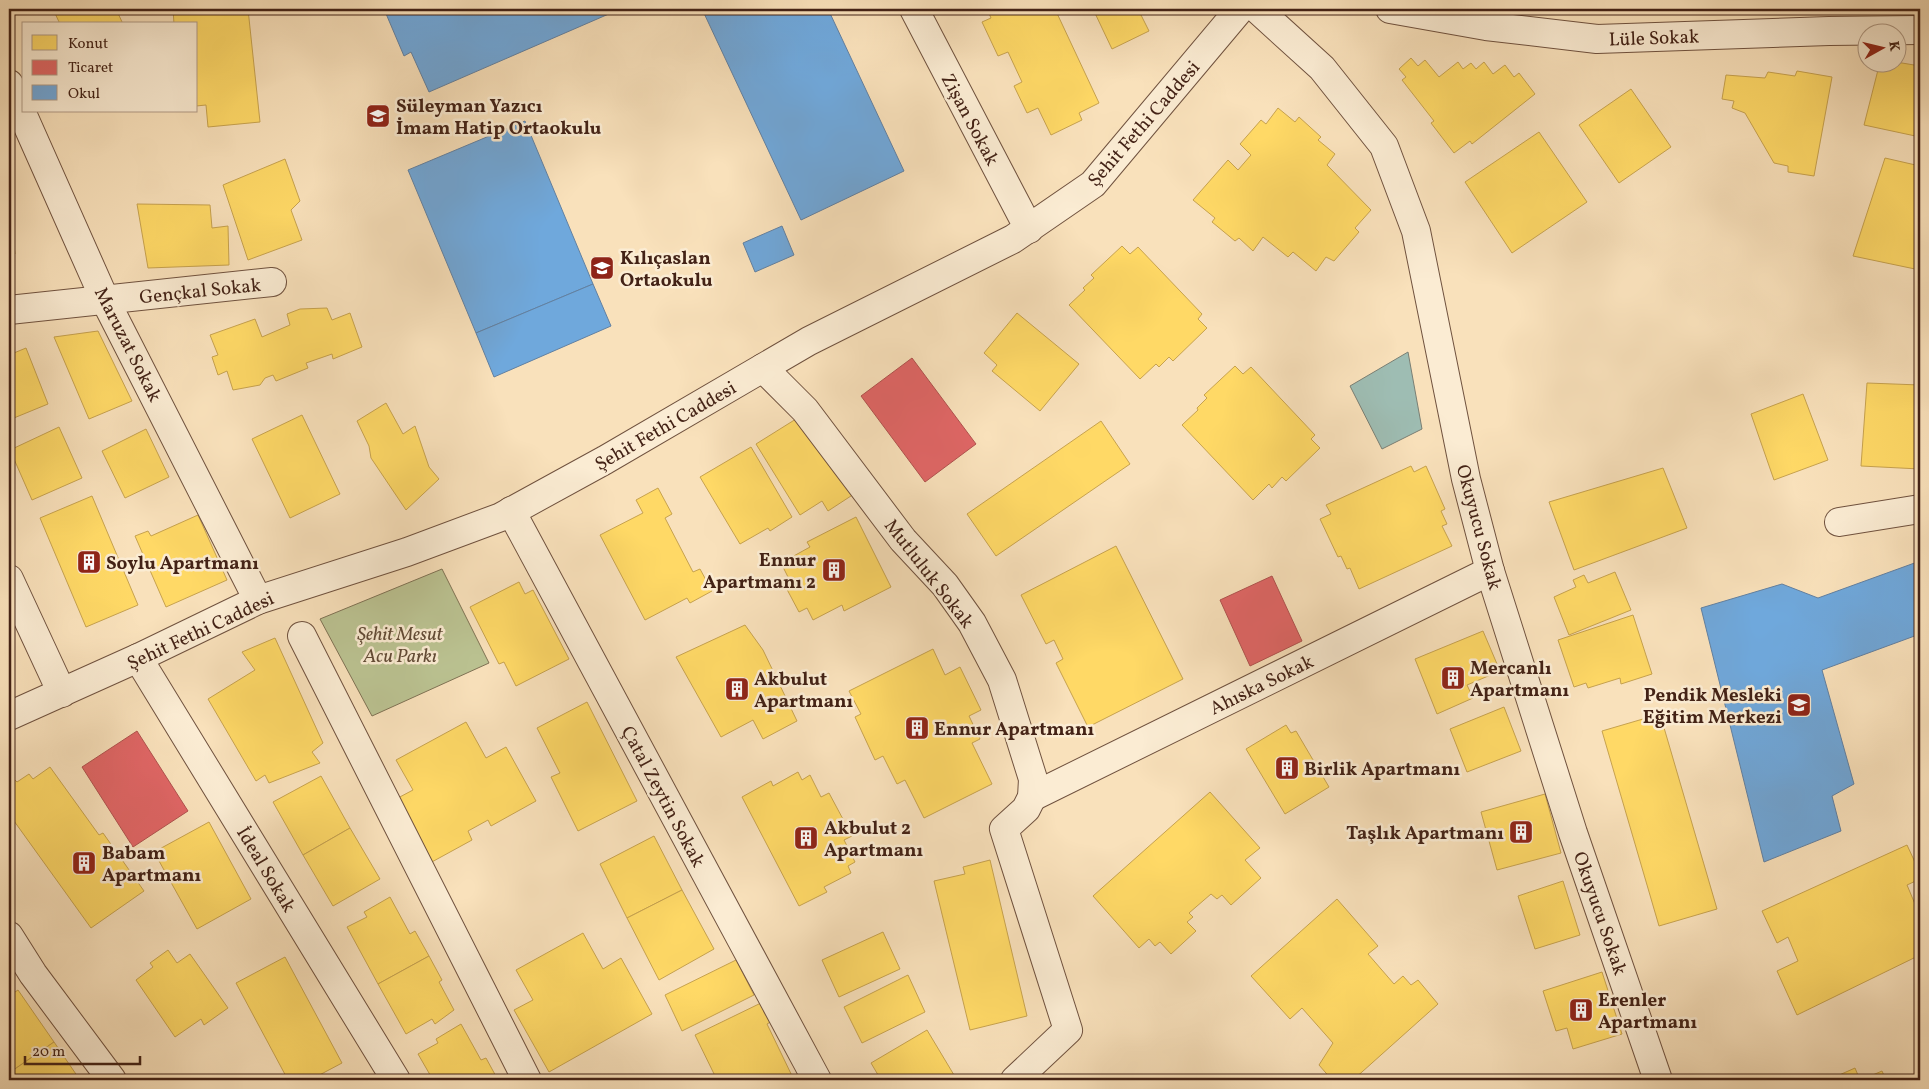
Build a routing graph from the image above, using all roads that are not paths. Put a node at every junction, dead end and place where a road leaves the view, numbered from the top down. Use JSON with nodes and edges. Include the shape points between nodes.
{"nodes":[{"id":1,"x":914,"y":9,"type":"edge"},
{"id":2,"x":1240,"y":9,"type":"edge"},
{"id":3,"x":1257,"y":9,"type":"edge"},
{"id":4,"x":1390,"y":9,"type":"edge"},
{"id":5,"x":1920,"y":30,"type":"edge"},
{"id":6,"x":9,"y":84,"type":"edge"},
{"id":7,"x":1029,"y":229,"type":"junction"},
{"id":8,"x":272,"y":282,"type":"dead end"},
{"id":9,"x":105,"y":300,"type":"junction"},
{"id":10,"x":9,"y":310,"type":"edge"},
{"id":11,"x":763,"y":368,"type":"junction"},
{"id":12,"x":1920,"y":509,"type":"edge"},
{"id":13,"x":511,"y":511,"type":"junction"},
{"id":14,"x":1840,"y":522,"type":"dead end"},
{"id":15,"x":1490,"y":571,"type":"junction"},
{"id":16,"x":9,"y":578,"type":"edge"},
{"id":17,"x":258,"y":600,"type":"junction"},
{"id":18,"x":302,"y":636,"type":"dead end"},
{"id":19,"x":138,"y":658,"type":"junction"},
{"id":20,"x":62,"y":693,"type":"junction"},
{"id":21,"x":9,"y":716,"type":"edge"},
{"id":22,"x":1032,"y":797,"type":"junction"},
{"id":23,"x":9,"y":936,"type":"edge"},
{"id":24,"x":112,"y":1080,"type":"edge"},
{"id":25,"x":396,"y":1080,"type":"edge"},
{"id":26,"x":527,"y":1080,"type":"edge"},
{"id":27,"x":817,"y":1080,"type":"edge"},
{"id":28,"x":1015,"y":1080,"type":"edge"},
{"id":29,"x":1658,"y":1080,"type":"edge"}],
"edges":[{"from":1,"to":7,"type":"street","name":"Zişan Sokak"},
{"from":2,"to":7,"type":"street","name":"Şehit Fethi Caddesi","via":[[1094,184]]},
{"from":3,"to":15,"type":"street","name":"Okuyucu Sokak","via":[[1322,68],[1384,146],[1416,231],[1466,478]]},
{"from":4,"to":5,"type":"street","name":"Lüle Sokak","via":[[1486,26],[1597,39]]},
{"from":6,"to":9,"type":"street","name":"Maruzat Sokak"},
{"from":7,"to":11,"type":"street","name":"Şehit Fethi Caddesi","via":[[1013,240],[809,341]]},
{"from":8,"to":9,"type":"street","name":"Gençkal Sokak"},
{"from":9,"to":10,"type":"street","name":"Gençkal Sokak"},
{"from":9,"to":17,"type":"street","name":"Maruzat Sokak"},
{"from":11,"to":13,"type":"street","name":"Şehit Fethi Caddesi"},
{"from":11,"to":22,"type":"street","name":"Mutluluk Sokak","via":[[805,410],[903,540],[944,585],[972,623],[1002,680],[1033,779]]},
{"from":12,"to":14,"type":"street"},
{"from":13,"to":17,"type":"street","name":"Şehit Fethi Caddesi","via":[[407,552]]},
{"from":13,"to":27,"type":"street","name":"Çatal Zeytin Sokak"},
{"from":15,"to":22,"type":"street","name":"Ahıska Sokak"},
{"from":15,"to":29,"type":"street","name":"Okuyucu Sokak","via":[[1573,833]]},
{"from":16,"to":20,"type":"street"},
{"from":17,"to":19,"type":"street","name":"Şehit Fethi Caddesi"},
{"from":18,"to":26,"type":"street"},
{"from":19,"to":20,"type":"street","name":"Şehit Fethi Caddesi"},
{"from":19,"to":25,"type":"street","name":"İdeal Sokak"},
{"from":20,"to":21,"type":"street","name":"Şehit Fethi Caddesi"},
{"from":22,"to":28,"type":"street","via":[[1026,809],[1004,829],[1068,1030]]},
{"from":23,"to":24,"type":"street","via":[[33,974]]}]}
